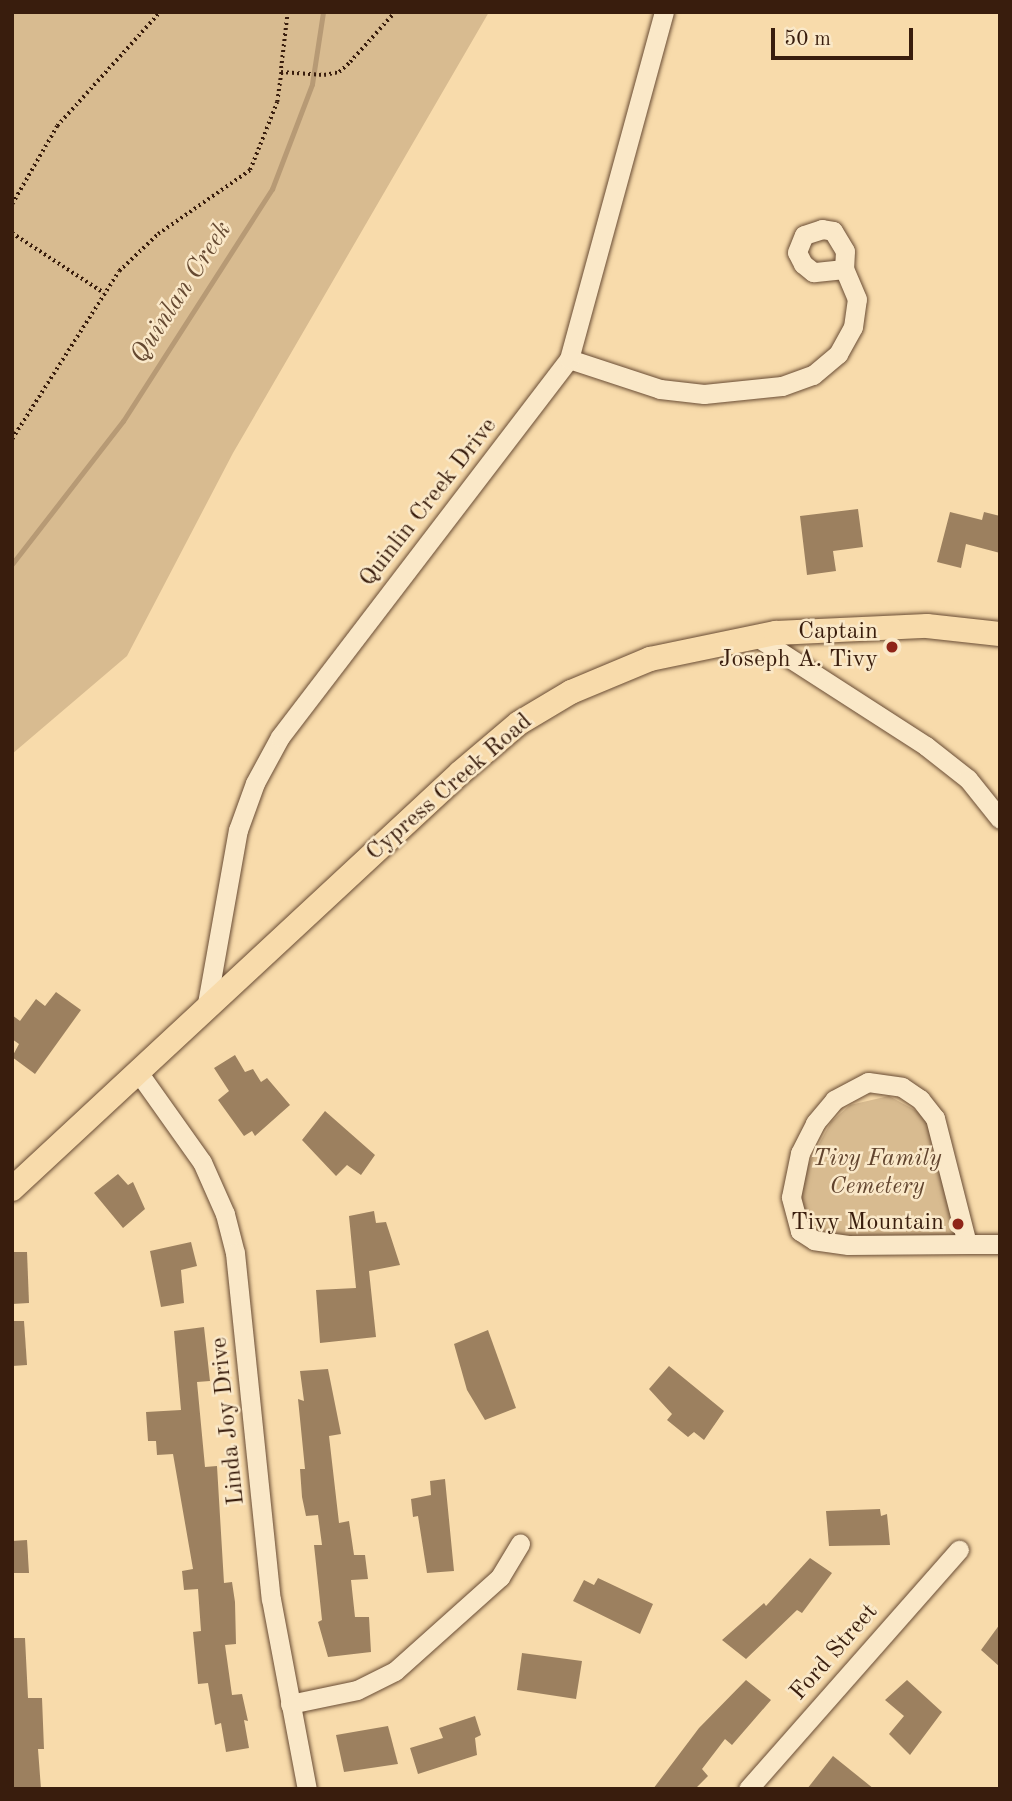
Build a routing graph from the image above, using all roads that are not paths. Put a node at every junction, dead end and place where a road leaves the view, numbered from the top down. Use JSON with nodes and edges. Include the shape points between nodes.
{"nodes":[{"id":1,"x":664,"y":12,"type":"edge"},
{"id":2,"x":844,"y":269,"type":"dead end"},
{"id":3,"x":569,"y":359,"type":"junction"},
{"id":4,"x":1000,"y":634,"type":"edge"},
{"id":5,"x":757,"y":637,"type":"junction"},
{"id":6,"x":1000,"y":819,"type":"edge"},
{"id":7,"x":206,"y":1009,"type":"junction"},
{"id":8,"x":138,"y":1072,"type":"junction"},
{"id":9,"x":12,"y":1189,"type":"edge"},
{"id":10,"x":967,"y":1244,"type":"junction"},
{"id":11,"x":1000,"y":1244,"type":"edge"},
{"id":12,"x":520,"y":1545,"type":"dead end"},
{"id":13,"x":959,"y":1550,"type":"dead end"},
{"id":14,"x":290,"y":1704,"type":"junction"},
{"id":15,"x":307,"y":1789,"type":"edge"},
{"id":16,"x":748,"y":1789,"type":"edge"}],
"edges":[{"from":1,"to":3,"type":"street","name":"Quinlin Creek Drive"},
{"from":2,"to":3,"type":"street","via":[[857,299],[853,327],[838,355],[813,375],[782,386],[704,394],[660,389]]},
{"from":3,"to":7,"type":"street","name":"Quinlin Creek Drive","via":[[280,737],[255,783],[238,830]]},
{"from":4,"to":5,"type":"main road","name":"Cypress Creek Road","via":[[927,625]]},
{"from":5,"to":6,"type":"street","via":[[926,746],[968,779]]},
{"from":5,"to":7,"type":"main road","name":"Cypress Creek Road","via":[[650,659],[571,692],[519,723]]},
{"from":7,"to":8,"type":"main road","name":"Cypress Creek Road"},
{"from":8,"to":9,"type":"main road","name":"Cypress Creek Road"},
{"from":8,"to":14,"type":"street","name":"Linda Joy Drive","via":[[202,1162],[225,1214],[235,1253],[271,1599]]},
{"from":10,"to":10,"type":"street","via":[[956,1213],[942,1139],[920,1099],[902,1087],[868,1082],[834,1100],[815,1123],[794,1174],[792,1207],[800,1231],[814,1240],[848,1245]]},
{"from":10,"to":11,"type":"street"},
{"from":12,"to":14,"type":"street","via":[[499,1577],[396,1671],[357,1689]]},
{"from":13,"to":16,"type":"street","name":"Ford Street"},
{"from":14,"to":15,"type":"street","name":"Linda Joy Drive"}]}
